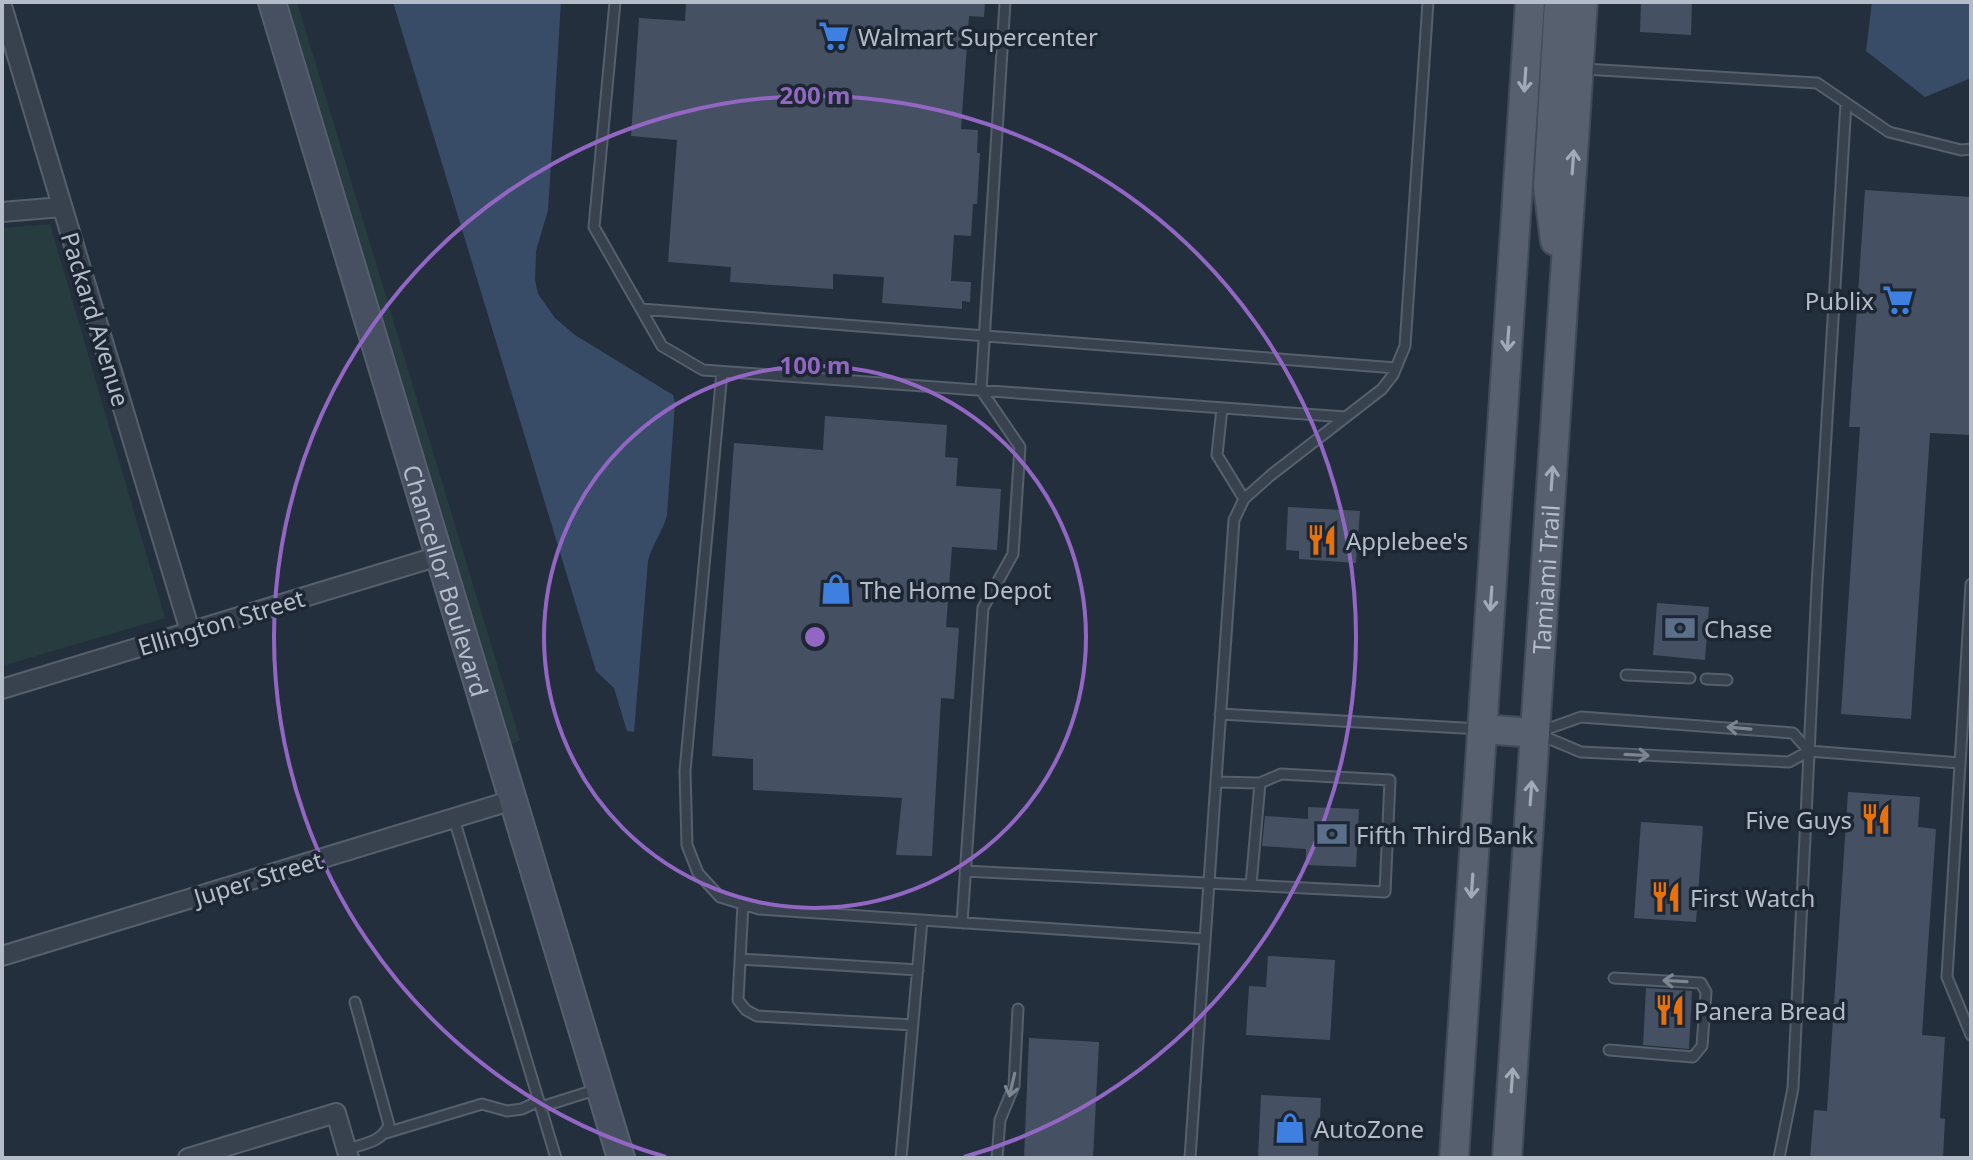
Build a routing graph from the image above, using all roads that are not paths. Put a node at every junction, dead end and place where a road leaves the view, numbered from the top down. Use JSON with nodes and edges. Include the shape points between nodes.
{"nodes":[{"id":1,"x":272,"y":2,"type":"edge"},
{"id":2,"x":615,"y":2,"type":"edge"},
{"id":3,"x":1005,"y":2,"type":"edge"},
{"id":4,"x":1428,"y":2,"type":"edge"},
{"id":5,"x":1530,"y":2,"type":"edge"},
{"id":6,"x":1559,"y":2,"type":"edge"},
{"id":7,"x":1583,"y":2,"type":"edge"},
{"id":8,"x":2,"y":6,"type":"edge"},
{"id":9,"x":1579,"y":68,"type":"junction"},
{"id":10,"x":1846,"y":103,"type":"junction"},
{"id":11,"x":1971,"y":149,"type":"edge"},
{"id":12,"x":62,"y":207,"type":"junction"},
{"id":13,"x":2,"y":212,"type":"edge"},
{"id":14,"x":1564,"y":301,"type":"junction"},
{"id":15,"x":641,"y":309,"type":"junction"},
{"id":16,"x":984,"y":336,"type":"junction"},
{"id":17,"x":1396,"y":368,"type":"junction"},
{"id":18,"x":722,"y":372,"type":"junction"},
{"id":19,"x":981,"y":390,"type":"junction"},
{"id":20,"x":1222,"y":408,"type":"junction"},
{"id":21,"x":1346,"y":417,"type":"junction"},
{"id":22,"x":1244,"y":499,"type":"junction"},
{"id":23,"x":439,"y":556,"type":"junction"},
{"id":24,"x":1971,"y":584,"type":"edge"},
{"id":25,"x":190,"y":631,"type":"junction"},
{"id":26,"x":1626,"y":675,"type":"dead end"},
{"id":27,"x":1690,"y":678,"type":"dead end"},
{"id":28,"x":1706,"y":679,"type":"dead end"},
{"id":29,"x":1727,"y":680,"type":"dead end"},
{"id":30,"x":2,"y":689,"type":"edge"},
{"id":31,"x":1220,"y":714,"type":"junction"},
{"id":32,"x":1482,"y":729,"type":"junction"},
{"id":33,"x":1535,"y":733,"type":"junction"},
{"id":34,"x":1809,"y":751,"type":"junction"},
{"id":35,"x":1960,"y":763,"type":"junction"},
{"id":36,"x":1216,"y":782,"type":"junction"},
{"id":37,"x":1260,"y":783,"type":"junction"},
{"id":38,"x":513,"y":800,"type":"junction"},
{"id":39,"x":454,"y":819,"type":"junction"},
{"id":40,"x":965,"y":871,"type":"junction"},
{"id":41,"x":1209,"y":883,"type":"junction"},
{"id":42,"x":1251,"y":885,"type":"junction"},
{"id":43,"x":743,"y":904,"type":"junction"},
{"id":44,"x":922,"y":920,"type":"junction"},
{"id":45,"x":962,"y":923,"type":"junction"},
{"id":46,"x":1205,"y":939,"type":"junction"},
{"id":47,"x":2,"y":956,"type":"edge"},
{"id":48,"x":740,"y":959,"type":"junction"},
{"id":49,"x":918,"y":970,"type":"junction"},
{"id":50,"x":1614,"y":978,"type":"dead end"},
{"id":51,"x":355,"y":1002,"type":"dead end"},
{"id":52,"x":1018,"y":1009,"type":"dead end"},
{"id":53,"x":913,"y":1025,"type":"junction"},
{"id":54,"x":1971,"y":1035,"type":"edge"},
{"id":55,"x":1609,"y":1050,"type":"dead end"},
{"id":56,"x":600,"y":1088,"type":"junction"},
{"id":57,"x":540,"y":1104,"type":"junction"},
{"id":58,"x":386,"y":1133,"type":"junction"},
{"id":59,"x":348,"y":1154,"type":"edge"},
{"id":60,"x":188,"y":1158,"type":"edge"},
{"id":61,"x":556,"y":1158,"type":"edge"},
{"id":62,"x":621,"y":1158,"type":"edge"},
{"id":63,"x":901,"y":1158,"type":"edge"},
{"id":64,"x":997,"y":1158,"type":"edge"},
{"id":65,"x":1190,"y":1158,"type":"edge"},
{"id":66,"x":1454,"y":1158,"type":"edge"},
{"id":67,"x":1507,"y":1158,"type":"edge"},
{"id":68,"x":1779,"y":1158,"type":"edge"}],
"edges":[{"from":1,"to":23,"type":"street","name":"Chancellor Boulevard"},
{"from":2,"to":15,"type":"lane","via":[[594,227]]},
{"from":3,"to":16,"type":"lane"},
{"from":4,"to":17,"type":"lane","via":[[1405,346]]},
{"from":5,"to":32,"type":"main road","one_way":true},
{"from":6,"to":14,"type":"main road","via":[[1548,187]]},
{"from":7,"to":9,"type":"main road","name":"Tamiami Trail"},
{"from":8,"to":12,"type":"street","name":"Packard Avenue"},
{"from":9,"to":10,"type":"lane","via":[[1817,83]]},
{"from":14,"to":9,"type":"main road","name":"Tamiami Trail","one_way":true},
{"from":10,"to":11,"type":"lane","via":[[1889,132]]},
{"from":10,"to":34,"type":"lane"},
{"from":12,"to":13,"type":"street"},
{"from":12,"to":25,"type":"street","name":"Packard Avenue"},
{"from":33,"to":14,"type":"main road","name":"Tamiami Trail","one_way":true},
{"from":15,"to":16,"type":"lane"},
{"from":15,"to":18,"type":"lane","via":[[662,346],[703,370]]},
{"from":16,"to":17,"type":"lane"},
{"from":16,"to":19,"type":"lane"},
{"from":17,"to":21,"type":"lane","via":[[1382,389]]},
{"from":18,"to":19,"type":"lane"},
{"from":18,"to":43,"type":"lane","via":[[685,771],[687,845],[698,873],[720,897]]},
{"from":19,"to":20,"type":"lane"},
{"from":19,"to":40,"type":"lane","via":[[1020,447],[1013,554],[983,608]]},
{"from":20,"to":21,"type":"lane"},
{"from":20,"to":22,"type":"lane","via":[[1217,455]]},
{"from":21,"to":22,"type":"lane"},
{"from":22,"to":31,"type":"lane","via":[[1234,520]]},
{"from":23,"to":25,"type":"street","name":"Ellington Street"},
{"from":23,"to":38,"type":"street","name":"Chancellor Boulevard"},
{"from":24,"to":35,"type":"lane"},
{"from":25,"to":30,"type":"street","name":"Ellington Street"},
{"from":26,"to":27,"type":"lane"},
{"from":28,"to":29,"type":"lane"},
{"from":31,"to":32,"type":"lane"},
{"from":31,"to":36,"type":"lane"},
{"from":32,"to":33,"type":"main road"},
{"from":32,"to":66,"type":"main road","one_way":true},
{"from":33,"to":34,"type":"lane","one_way":true,"via":[[1581,752],[1789,762]]},
{"from":34,"to":33,"type":"lane","one_way":true,"via":[[1793,733],[1581,717]]},
{"from":67,"to":33,"type":"main road","name":"Tamiami Trail","one_way":true},
{"from":34,"to":35,"type":"lane"},
{"from":34,"to":68,"type":"lane","via":[[1793,1088]]},
{"from":35,"to":54,"type":"lane","via":[[1947,977]]},
{"from":36,"to":37,"type":"lane"},
{"from":36,"to":41,"type":"lane"},
{"from":37,"to":42,"type":"lane"},
{"from":37,"to":42,"type":"lane","via":[[1281,774],[1390,780],[1385,892]]},
{"from":38,"to":39,"type":"street","name":"Juper Street"},
{"from":38,"to":56,"type":"street","name":"Chancellor Boulevard"},
{"from":39,"to":47,"type":"street","name":"Juper Street"},
{"from":39,"to":57,"type":"lane"},
{"from":40,"to":41,"type":"lane"},
{"from":40,"to":45,"type":"lane"},
{"from":41,"to":42,"type":"lane"},
{"from":41,"to":46,"type":"lane"},
{"from":43,"to":44,"type":"lane"},
{"from":43,"to":48,"type":"lane"},
{"from":44,"to":45,"type":"lane"},
{"from":44,"to":49,"type":"lane"},
{"from":45,"to":46,"type":"lane"},
{"from":46,"to":65,"type":"lane"},
{"from":48,"to":49,"type":"lane"},
{"from":48,"to":53,"type":"lane","via":[[738,1000],[757,1016]]},
{"from":49,"to":53,"type":"lane"},
{"from":55,"to":50,"type":"lane","one_way":true,"via":[[1693,1057],[1702,1046],[1706,992],[1701,983]]},
{"from":51,"to":58,"type":"lane","via":[[389,1125]]},
{"from":52,"to":64,"type":"lane","one_way":true,"via":[[1014,1086],[1000,1120]]},
{"from":53,"to":63,"type":"lane"},
{"from":56,"to":57,"type":"lane"},
{"from":56,"to":62,"type":"street","name":"Chancellor Boulevard"},
{"from":57,"to":58,"type":"lane","via":[[507,1111],[482,1104]]},
{"from":57,"to":61,"type":"lane"},
{"from":58,"to":59,"type":"lane"},
{"from":59,"to":60,"type":"street","via":[[336,1113]]}]}
